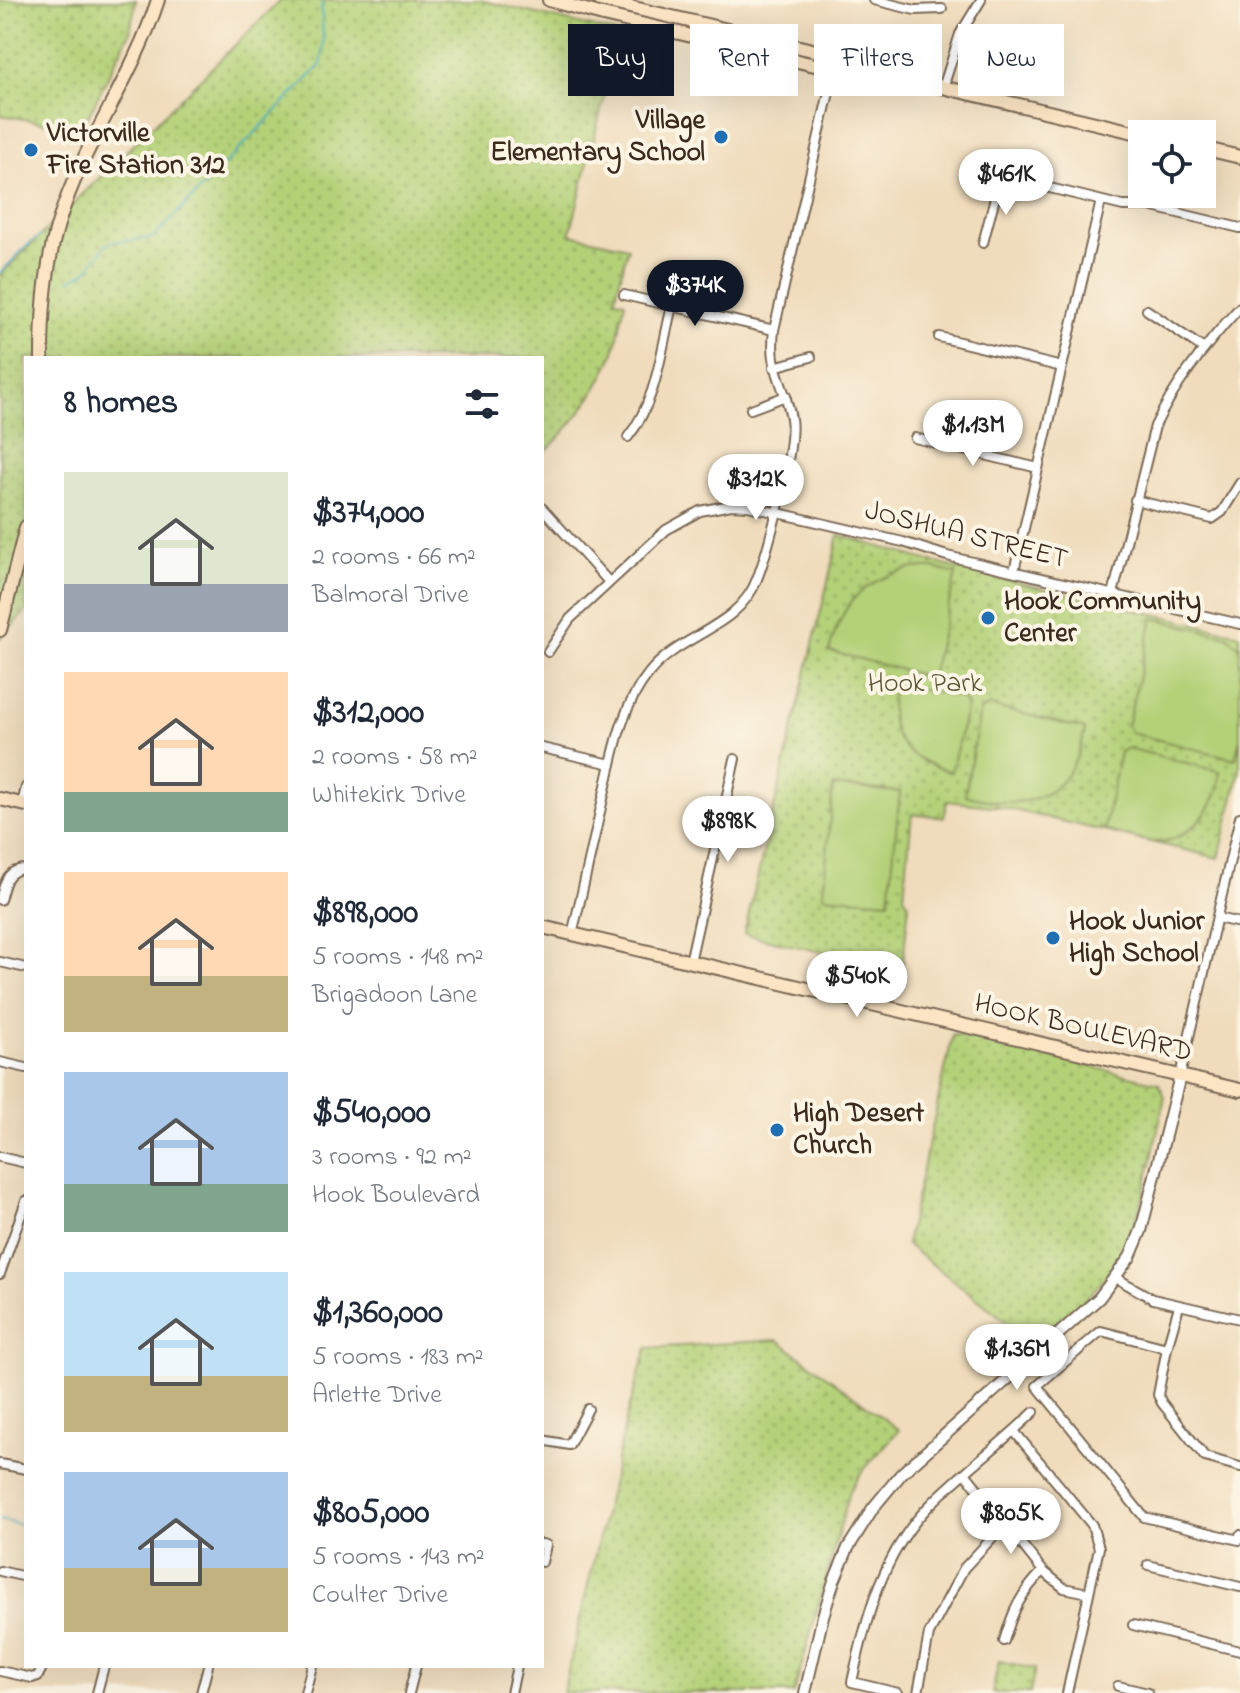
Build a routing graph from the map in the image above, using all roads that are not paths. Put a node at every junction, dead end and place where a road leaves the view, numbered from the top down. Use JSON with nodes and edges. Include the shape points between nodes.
{"nodes":[{"id":1,"x":158,"y":0,"type":"edge"},
{"id":2,"x":549,"y":0,"type":"edge"},
{"id":3,"x":600,"y":0,"type":"edge"},
{"id":4,"x":874,"y":0,"type":"edge"},
{"id":5,"x":981,"y":0,"type":"edge"},
{"id":6,"x":942,"y":9,"type":"dead end"},
{"id":7,"x":814,"y":50,"type":"edge"},
{"id":8,"x":814,"y":65,"type":"edge"},
{"id":9,"x":943,"y":88,"type":"joint"},
{"id":10,"x":828,"y":96,"type":"edge"},
{"id":11,"x":1128,"y":131,"type":"edge"},
{"id":12,"x":1216,"y":151,"type":"edge"},
{"id":13,"x":1240,"y":157,"type":"edge"},
{"id":14,"x":1101,"y":201,"type":"junction"},
{"id":15,"x":1240,"y":228,"type":"edge"},
{"id":16,"x":983,"y":243,"type":"dead end"},
{"id":17,"x":624,"y":295,"type":"dead end"},
{"id":18,"x":672,"y":306,"type":"junction"},
{"id":19,"x":1240,"y":307,"type":"edge"},
{"id":20,"x":1147,"y":310,"type":"dead end"},
{"id":21,"x":774,"y":330,"type":"junction"},
{"id":22,"x":939,"y":337,"type":"dead end"},
{"id":23,"x":1204,"y":349,"type":"junction"},
{"id":24,"x":42,"y":356,"type":"edge"},
{"id":25,"x":811,"y":357,"type":"dead end"},
{"id":26,"x":774,"y":367,"type":"junction"},
{"id":27,"x":1062,"y":367,"type":"junction"},
{"id":28,"x":786,"y":396,"type":"junction"},
{"id":29,"x":751,"y":409,"type":"dead end"},
{"id":30,"x":628,"y":437,"type":"dead end"},
{"id":31,"x":915,"y":438,"type":"dead end"},
{"id":32,"x":1038,"y":468,"type":"junction"},
{"id":33,"x":1240,"y":483,"type":"edge"},
{"id":34,"x":1135,"y":500,"type":"junction"},
{"id":35,"x":775,"y":512,"type":"junction"},
{"id":36,"x":544,"y":513,"type":"edge"},
{"id":37,"x":24,"y":535,"type":"edge"},
{"id":38,"x":1014,"y":571,"type":"junction"},
{"id":39,"x":609,"y":582,"type":"junction"},
{"id":40,"x":1113,"y":594,"type":"junction"},
{"id":41,"x":1240,"y":624,"type":"edge"},
{"id":42,"x":0,"y":630,"type":"edge"},
{"id":43,"x":548,"y":652,"type":"dead end"},
{"id":44,"x":544,"y":748,"type":"edge"},
{"id":45,"x":735,"y":759,"type":"dead end"},
{"id":46,"x":611,"y":764,"type":"junction"},
{"id":47,"x":0,"y":799,"type":"edge"},
{"id":48,"x":24,"y":805,"type":"edge"},
{"id":49,"x":1240,"y":817,"type":"edge"},
{"id":50,"x":1229,"y":862,"type":"junction"},
{"id":51,"x":1239,"y":864,"type":"edge"},
{"id":52,"x":24,"y":869,"type":"edge"},
{"id":53,"x":0,"y":900,"type":"edge"},
{"id":54,"x":1217,"y":918,"type":"junction"},
{"id":55,"x":1240,"y":923,"type":"edge"},
{"id":56,"x":544,"y":927,"type":"edge"},
{"id":57,"x":572,"y":934,"type":"junction"},
{"id":58,"x":0,"y":962,"type":"edge"},
{"id":59,"x":690,"y":962,"type":"junction"},
{"id":60,"x":24,"y":968,"type":"edge"},
{"id":61,"x":0,"y":1062,"type":"edge"},
{"id":62,"x":24,"y":1068,"type":"edge"},
{"id":63,"x":1180,"y":1076,"type":"junction"},
{"id":64,"x":1240,"y":1090,"type":"edge"},
{"id":65,"x":0,"y":1157,"type":"edge"},
{"id":66,"x":24,"y":1163,"type":"edge"},
{"id":67,"x":24,"y":1207,"type":"edge"},
{"id":68,"x":0,"y":1274,"type":"edge"},
{"id":69,"x":1116,"y":1278,"type":"junction"},
{"id":70,"x":1179,"y":1306,"type":"junction"},
{"id":71,"x":1240,"y":1319,"type":"edge"},
{"id":72,"x":1167,"y":1348,"type":"junction"},
{"id":73,"x":588,"y":1409,"type":"dead end"},
{"id":74,"x":1034,"y":1412,"type":"dead end"},
{"id":75,"x":1014,"y":1431,"type":"junction"},
{"id":76,"x":544,"y":1440,"type":"edge"},
{"id":77,"x":0,"y":1464,"type":"edge"},
{"id":78,"x":1240,"y":1467,"type":"edge"},
{"id":79,"x":24,"y":1469,"type":"edge"},
{"id":80,"x":965,"y":1473,"type":"junction"},
{"id":81,"x":1005,"y":1524,"type":"junction"},
{"id":82,"x":1240,"y":1535,"type":"edge"},
{"id":83,"x":1148,"y":1565,"type":"dead end"},
{"id":84,"x":0,"y":1571,"type":"edge"},
{"id":85,"x":1043,"y":1571,"type":"junction"},
{"id":86,"x":24,"y":1577,"type":"edge"},
{"id":87,"x":1240,"y":1587,"type":"edge"},
{"id":88,"x":1088,"y":1593,"type":"junction"},
{"id":89,"x":1133,"y":1625,"type":"dead end"},
{"id":90,"x":1004,"y":1641,"type":"dead end"},
{"id":91,"x":1240,"y":1651,"type":"edge"},
{"id":92,"x":42,"y":1668,"type":"edge"},
{"id":93,"x":103,"y":1668,"type":"edge"},
{"id":94,"x":207,"y":1668,"type":"edge"},
{"id":95,"x":311,"y":1668,"type":"edge"},
{"id":96,"x":415,"y":1668,"type":"edge"},
{"id":97,"x":517,"y":1668,"type":"edge"},
{"id":98,"x":0,"y":1671,"type":"edge"},
{"id":99,"x":1118,"y":1686,"type":"dead end"},
{"id":100,"x":97,"y":1693,"type":"edge"},
{"id":101,"x":201,"y":1693,"type":"edge"},
{"id":102,"x":305,"y":1693,"type":"edge"},
{"id":103,"x":409,"y":1693,"type":"edge"},
{"id":104,"x":511,"y":1693,"type":"edge"},
{"id":105,"x":805,"y":1693,"type":"edge"},
{"id":106,"x":898,"y":1693,"type":"edge"},
{"id":107,"x":918,"y":1693,"type":"edge"},
{"id":108,"x":1067,"y":1693,"type":"edge"},
{"id":109,"x":1148,"y":1693,"type":"edge"}],
"edges":[{"from":1,"to":24,"type":"main road","via":[[146,39],[59,222],[43,303]]},
{"from":2,"to":8,"type":"main road"},
{"from":3,"to":7,"type":"main road"},
{"from":4,"to":6,"type":"street","via":[[915,10]]},
{"from":5,"to":9,"type":"street","via":[[960,34]]},
{"from":9,"to":11,"type":"main road"},
{"from":10,"to":21,"type":"street"},
{"from":12,"to":13,"type":"main road"},
{"from":14,"to":15,"type":"street","via":[[1149,206]]},
{"from":14,"to":16,"type":"street","via":[[1003,179]]},
{"from":14,"to":27,"type":"street"},
{"from":17,"to":18,"type":"street"},
{"from":18,"to":21,"type":"street"},
{"from":18,"to":30,"type":"street","via":[[649,402]]},
{"from":19,"to":23,"type":"street"},
{"from":20,"to":23,"type":"street"},
{"from":21,"to":26,"type":"street"},
{"from":22,"to":27,"type":"street"},
{"from":23,"to":34,"type":"street","via":[[1155,426]]},
{"from":25,"to":26,"type":"street"},
{"from":26,"to":28,"type":"street"},
{"from":27,"to":32,"type":"street"},
{"from":28,"to":29,"type":"street"},
{"from":28,"to":35,"type":"street","via":[[792,444]]},
{"from":31,"to":32,"type":"street"},
{"from":32,"to":38,"type":"street"},
{"from":33,"to":34,"type":"street","via":[[1212,519]]},
{"from":34,"to":40,"type":"street"},
{"from":35,"to":38,"type":"street","name":"JOSHUA STREET"},
{"from":35,"to":39,"type":"street","name":"JOSHUA STREET","via":[[731,505],[700,511],[666,530]]},
{"from":35,"to":46,"type":"street","via":[[750,595],[724,621],[687,640],[648,674],[625,712]]},
{"from":36,"to":39,"type":"street"},
{"from":37,"to":42,"type":"main road"},
{"from":38,"to":40,"type":"street","name":"JOSHUA STREET"},
{"from":39,"to":43,"type":"street","name":"JOSHUA STREET","via":[[570,619]]},
{"from":40,"to":41,"type":"street","name":"JOSHUA STREET"},
{"from":44,"to":46,"type":"street"},
{"from":45,"to":59,"type":"street"},
{"from":46,"to":57,"type":"street"},
{"from":47,"to":48,"type":"main road"},
{"from":49,"to":50,"type":"street"},
{"from":50,"to":51,"type":"street"},
{"from":50,"to":54,"type":"street"},
{"from":52,"to":53,"type":"street","via":[[14,870],[5,881]]},
{"from":54,"to":55,"type":"street"},
{"from":54,"to":63,"type":"street"},
{"from":56,"to":57,"type":"main road","name":"HOOK BOULEVARD"},
{"from":57,"to":59,"type":"main road","name":"HOOK BOULEVARD"},
{"from":58,"to":60,"type":"street"},
{"from":59,"to":63,"type":"main road","name":"HOOK BOULEVARD"},
{"from":61,"to":62,"type":"street"},
{"from":63,"to":64,"type":"main road","name":"HOOK BOULEVARD"},
{"from":63,"to":69,"type":"street","via":[[1141,1231]]},
{"from":65,"to":66,"type":"street"},
{"from":67,"to":68,"type":"street"},
{"from":69,"to":70,"type":"street","via":[[1153,1299]]},
{"from":69,"to":105,"type":"street","via":[[902,1473],[873,1508],[834,1581]]},
{"from":70,"to":71,"type":"street"},
{"from":70,"to":72,"type":"street"},
{"from":72,"to":78,"type":"street","via":[[1158,1395],[1162,1403],[1205,1457]]},
{"from":72,"to":82,"type":"street","via":[[1101,1331],[1037,1386],[1144,1517],[1239,1540]]},
{"from":73,"to":76,"type":"street","via":[[569,1445]]},
{"from":74,"to":75,"type":"street"},
{"from":75,"to":80,"type":"street"},
{"from":75,"to":88,"type":"street","via":[[1092,1525],[1099,1548]]},
{"from":77,"to":79,"type":"street"},
{"from":80,"to":81,"type":"street"},
{"from":80,"to":106,"type":"street","via":[[905,1537],[880,1579],[865,1625],[852,1682]]},
{"from":81,"to":85,"type":"street"},
{"from":81,"to":107,"type":"street","via":[[964,1568],[929,1634]]},
{"from":83,"to":87,"type":"street"},
{"from":84,"to":86,"type":"street"},
{"from":85,"to":88,"type":"street","via":[[1064,1588]]},
{"from":85,"to":90,"type":"street","via":[[1013,1609]]},
{"from":88,"to":108,"type":"street"},
{"from":89,"to":91,"type":"street"},
{"from":92,"to":98,"type":"street","via":[[32,1678]]},
{"from":93,"to":100,"type":"street"},
{"from":94,"to":101,"type":"street"},
{"from":95,"to":102,"type":"street"},
{"from":96,"to":103,"type":"street"},
{"from":97,"to":104,"type":"street"},
{"from":99,"to":109,"type":"street"}]}
